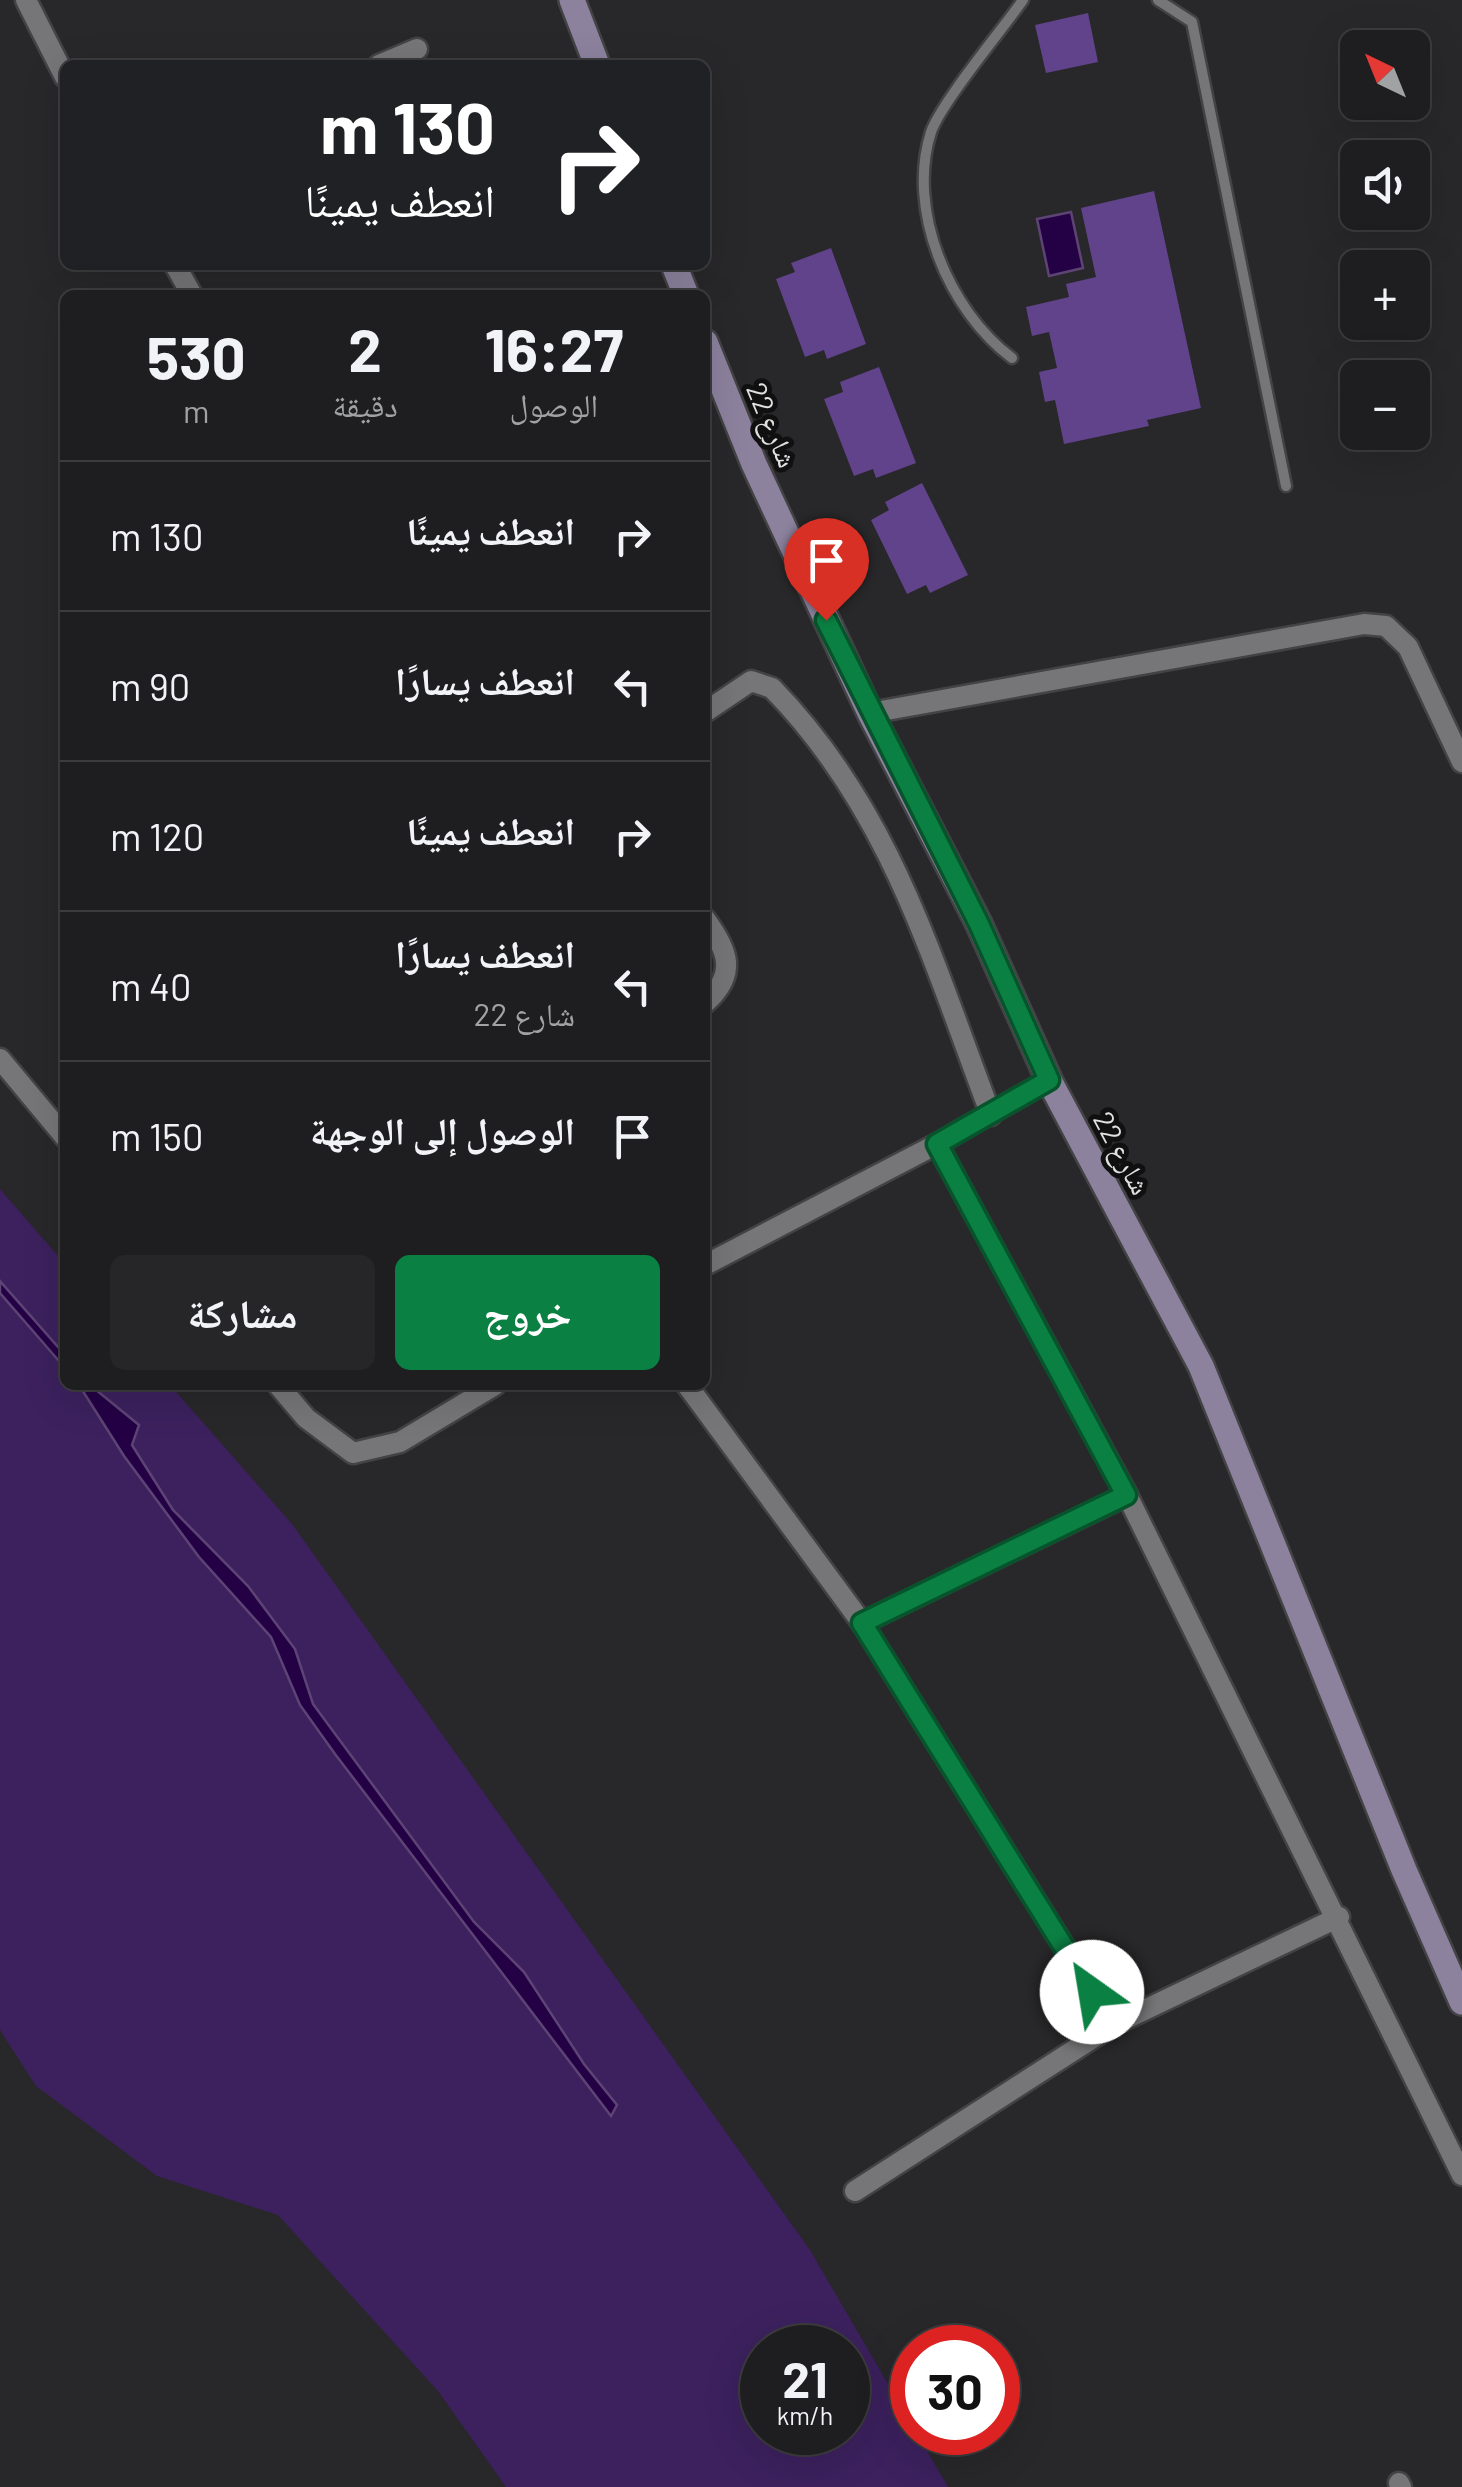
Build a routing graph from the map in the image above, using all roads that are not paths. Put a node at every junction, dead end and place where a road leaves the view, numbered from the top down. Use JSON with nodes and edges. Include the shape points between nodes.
{"nodes":[{"id":1,"x":26,"y":0,"type":"edge"},
{"id":2,"x":572,"y":0,"type":"edge"},
{"id":3,"x":1023,"y":0,"type":"edge"},
{"id":4,"x":1158,"y":0,"type":"edge"},
{"id":5,"x":417,"y":49,"type":"dead end"},
{"id":6,"x":391,"y":60,"type":"edge"},
{"id":7,"x":595,"y":60,"type":"edge"},
{"id":8,"x":60,"y":67,"type":"edge"},
{"id":9,"x":710,"y":354,"type":"edge"},
{"id":10,"x":1012,"y":358,"type":"dead end"},
{"id":11,"x":1286,"y":486,"type":"dead end"},
{"id":12,"x":710,"y":709,"type":"edge"},
{"id":13,"x":870,"y":713,"type":"junction"},
{"id":14,"x":1462,"y":762,"type":"edge"},
{"id":15,"x":710,"y":927,"type":"edge"},
{"id":16,"x":710,"y":999,"type":"edge"},
{"id":17,"x":0,"y":1059,"type":"edge"},
{"id":18,"x":1049,"y":1080,"type":"junction"},
{"id":19,"x":991,"y":1115,"type":"junction"},
{"id":20,"x":60,"y":1132,"type":"edge"},
{"id":21,"x":937,"y":1144,"type":"junction"},
{"id":22,"x":710,"y":1263,"type":"edge"},
{"id":23,"x":282,"y":1390,"type":"edge"},
{"id":24,"x":487,"y":1390,"type":"edge"},
{"id":25,"x":691,"y":1390,"type":"edge"},
{"id":26,"x":1126,"y":1495,"type":"junction"},
{"id":27,"x":862,"y":1623,"type":"junction"},
{"id":28,"x":1338,"y":1917,"type":"junction"},
{"id":29,"x":1462,"y":2002,"type":"edge"},
{"id":30,"x":1112,"y":2025,"type":"junction"},
{"id":31,"x":1462,"y":2174,"type":"edge"},
{"id":32,"x":855,"y":2190,"type":"dead end"}],
"edges":[{"from":1,"to":8,"type":"street"},
{"from":2,"to":7,"type":"street"},
{"from":3,"to":10,"type":"lane","via":[[932,128],[925,160],[926,210],[946,274],[985,338]]},
{"from":4,"to":11,"type":"lane","via":[[1192,22]]},
{"from":5,"to":6,"type":"street"},
{"from":9,"to":13,"type":"street","name":"شارع 22"},
{"from":12,"to":19,"type":"street","via":[[751,681],[772,688],[858,795],[895,864]]},
{"from":13,"to":14,"type":"street","via":[[1364,624],[1386,626],[1408,647]]},
{"from":13,"to":18,"type":"street","name":"شارع 22","via":[[979,924]]},
{"from":15,"to":16,"type":"street","via":[[726,949],[728,970]]},
{"from":17,"to":20,"type":"street"},
{"from":18,"to":19,"type":"street"},
{"from":18,"to":29,"type":"street","name":"شارع 22","via":[[1201,1366]]},
{"from":19,"to":21,"type":"street"},
{"from":21,"to":22,"type":"street"},
{"from":21,"to":26,"type":"street"},
{"from":23,"to":24,"type":"street","via":[[306,1418],[353,1453],[400,1442]]},
{"from":25,"to":27,"type":"street"},
{"from":26,"to":27,"type":"street"},
{"from":26,"to":28,"type":"street"},
{"from":27,"to":30,"type":"street"},
{"from":28,"to":30,"type":"street"},
{"from":28,"to":31,"type":"street"},
{"from":30,"to":32,"type":"street"}]}
